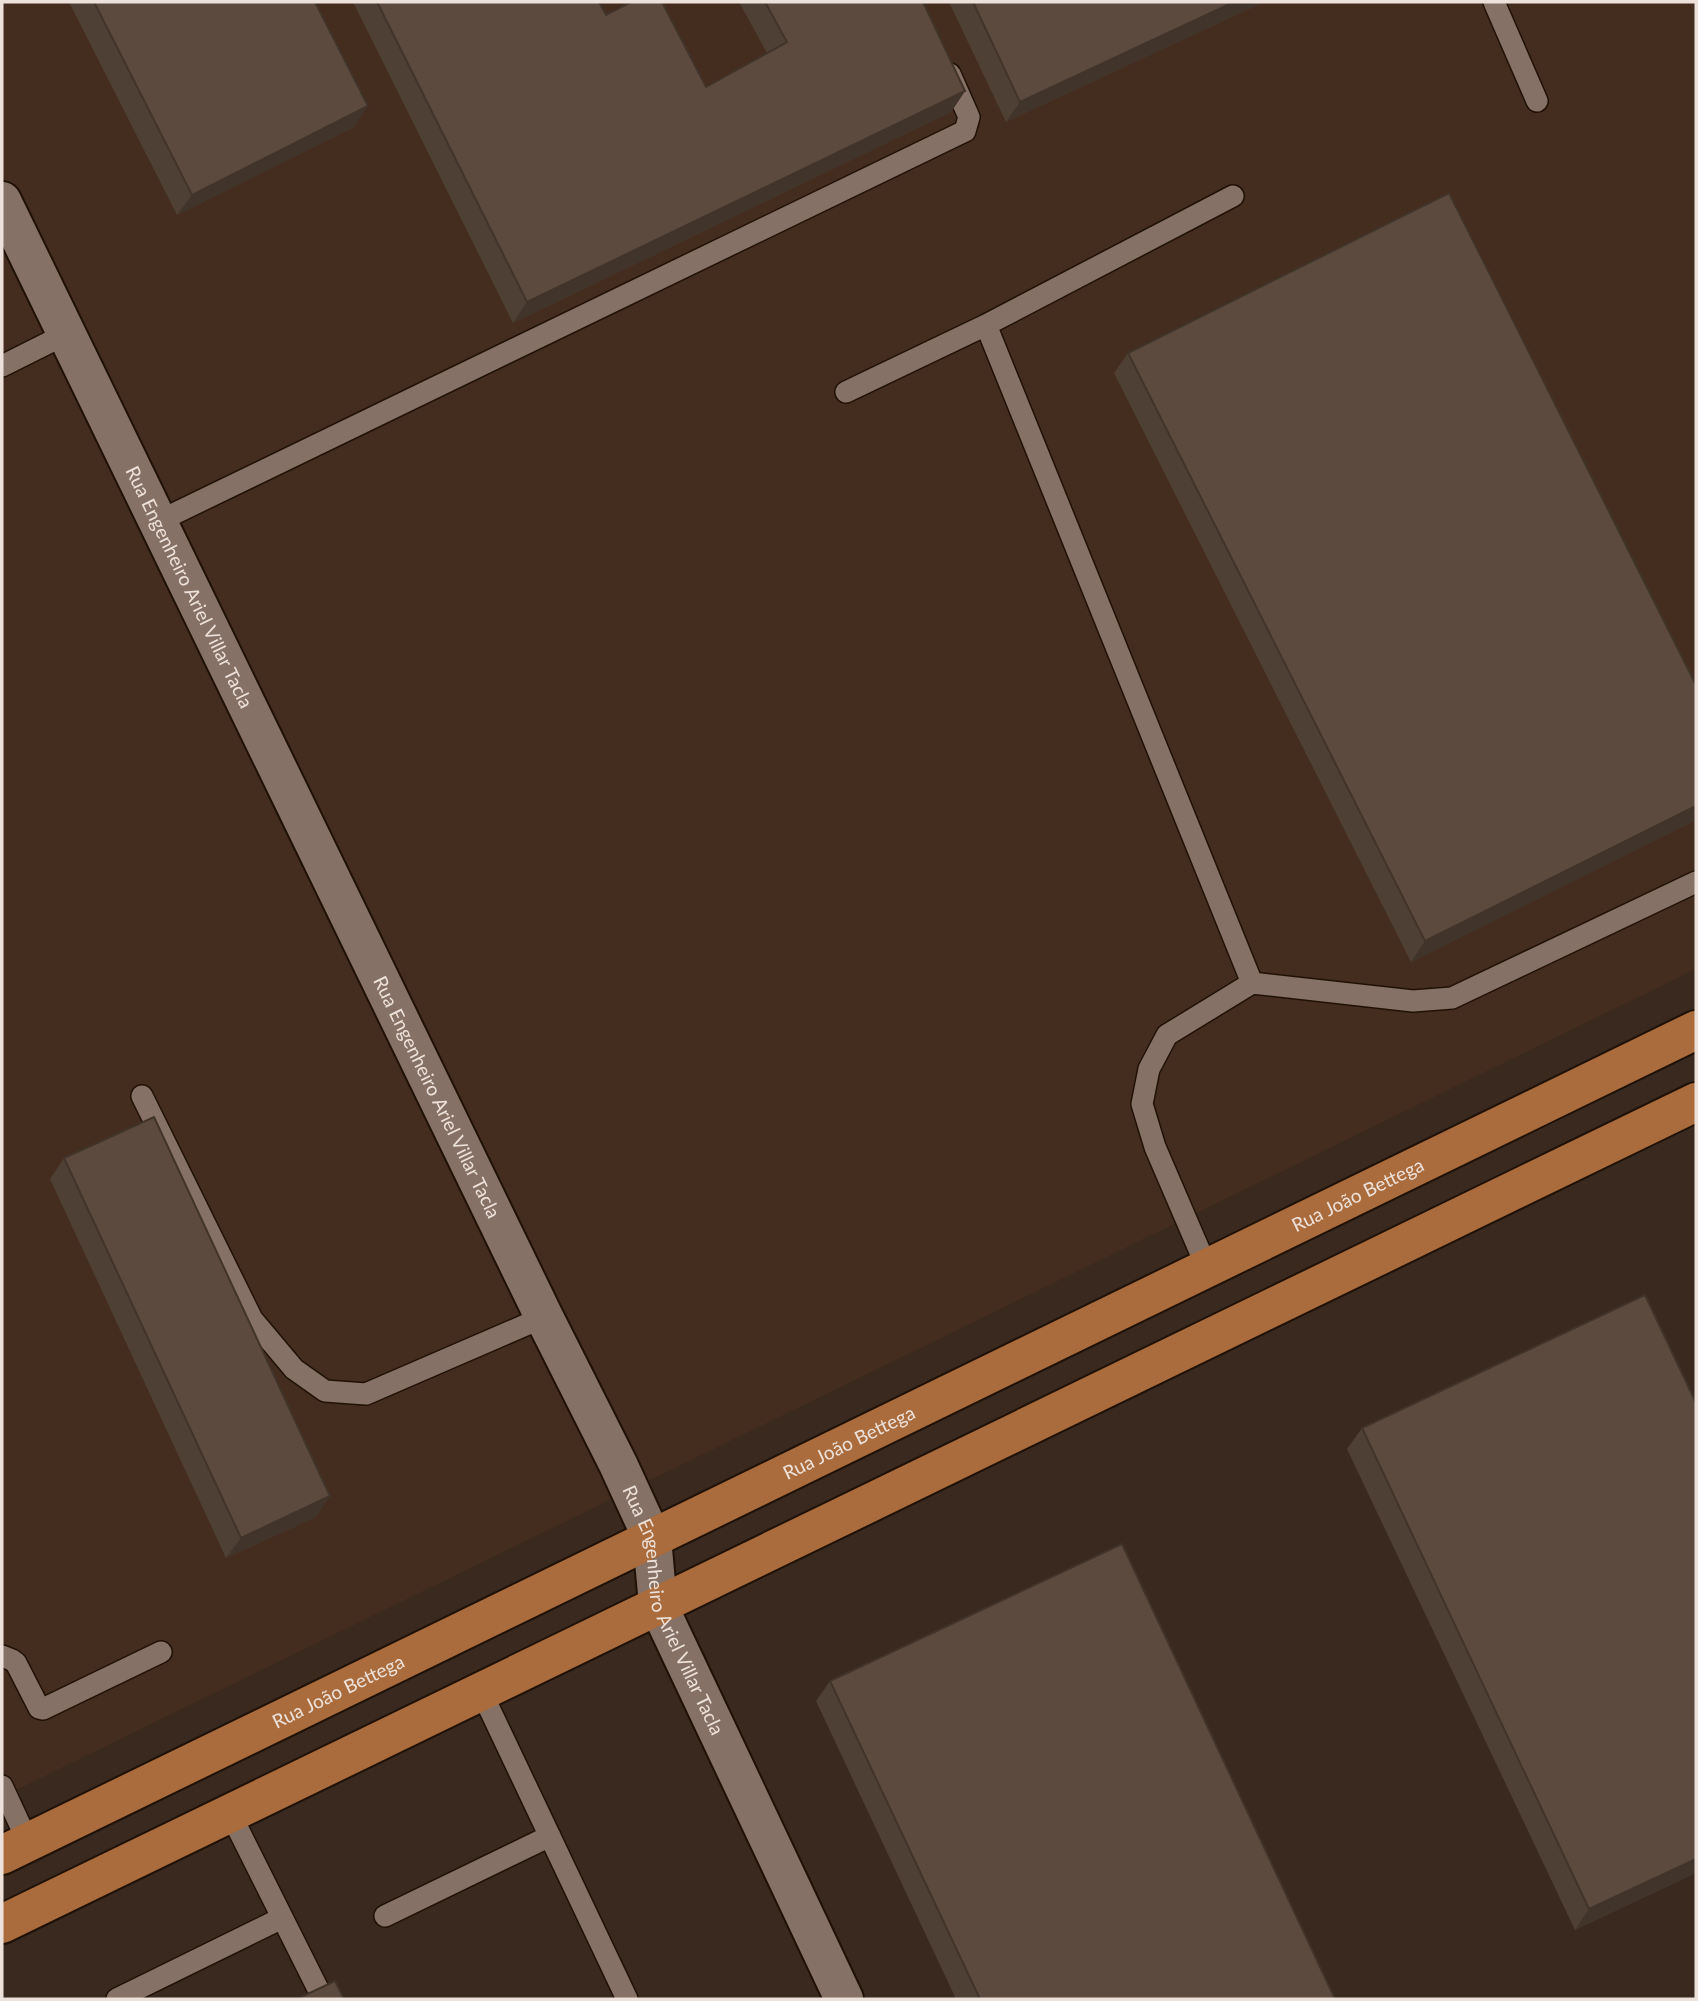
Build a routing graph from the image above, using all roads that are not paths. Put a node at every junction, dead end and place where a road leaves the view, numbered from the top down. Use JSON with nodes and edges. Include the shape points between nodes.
{"nodes":[{"id":1,"x":1494,"y":2,"type":"edge"},
{"id":2,"x":941,"y":53,"type":"edge"},
{"id":3,"x":1537,"y":100,"type":"dead end"},
{"id":4,"x":1233,"y":196,"type":"dead end"},
{"id":5,"x":2,"y":201,"type":"edge"},
{"id":6,"x":986,"y":325,"type":"junction"},
{"id":7,"x":66,"y":334,"type":"junction"},
{"id":8,"x":2,"y":366,"type":"edge"},
{"id":9,"x":846,"y":392,"type":"dead end"},
{"id":10,"x":157,"y":522,"type":"junction"},
{"id":11,"x":1696,"y":882,"type":"edge"},
{"id":12,"x":1252,"y":983,"type":"junction"},
{"id":13,"x":1696,"y":1030,"type":"edge"},
{"id":14,"x":142,"y":1096,"type":"dead end"},
{"id":15,"x":1696,"y":1102,"type":"edge"},
{"id":16,"x":1207,"y":1268,"type":"junction"},
{"id":17,"x":544,"y":1317,"type":"junction"},
{"id":18,"x":652,"y":1538,"type":"junction"},
{"id":19,"x":658,"y":1605,"type":"junction"},
{"id":20,"x":161,"y":1652,"type":"dead end"},
{"id":21,"x":2,"y":1656,"type":"edge"},
{"id":22,"x":481,"y":1691,"type":"junction"},
{"id":23,"x":2,"y":1786,"type":"edge"},
{"id":24,"x":230,"y":1813,"type":"junction"},
{"id":25,"x":550,"y":1836,"type":"junction"},
{"id":26,"x":15,"y":1849,"type":"edge"},
{"id":27,"x":385,"y":1916,"type":"dead end"},
{"id":28,"x":282,"y":1917,"type":"junction"},
{"id":29,"x":2,"y":1924,"type":"edge"},
{"id":30,"x":117,"y":1999,"type":"edge"},
{"id":31,"x":323,"y":1999,"type":"edge"},
{"id":32,"x":627,"y":1999,"type":"edge"},
{"id":33,"x":844,"y":1999,"type":"edge"}],
"edges":[{"from":1,"to":3,"type":"lane"},
{"from":2,"to":10,"type":"lane","via":[[969,117],[965,131]]},
{"from":4,"to":6,"type":"lane"},
{"from":5,"to":7,"type":"street","name":"Rua Engenheiro Ariel Villar Tacla"},
{"from":6,"to":9,"type":"lane"},
{"from":6,"to":12,"type":"lane"},
{"from":7,"to":8,"type":"lane"},
{"from":7,"to":10,"type":"street","name":"Rua Engenheiro Ariel Villar Tacla"},
{"from":10,"to":17,"type":"street","name":"Rua Engenheiro Ariel Villar Tacla"},
{"from":11,"to":12,"type":"lane","via":[[1452,998],[1413,1001]]},
{"from":12,"to":16,"type":"lane","via":[[1167,1035],[1149,1069],[1142,1104],[1155,1147]]},
{"from":13,"to":16,"type":"main road","name":"Rua João Bettega"},
{"from":14,"to":17,"type":"lane","via":[[252,1319],[294,1369],[325,1391],[366,1394]]},
{"from":15,"to":19,"type":"main road"},
{"from":16,"to":18,"type":"main road","name":"Rua João Bettega"},
{"from":17,"to":18,"type":"street","name":"Rua Engenheiro Ariel Villar Tacla"},
{"from":18,"to":19,"type":"street","name":"Rua Engenheiro Ariel Villar Tacla"},
{"from":18,"to":26,"type":"main road","name":"Rua João Bettega"},
{"from":19,"to":22,"type":"main road"},
{"from":19,"to":33,"type":"street","name":"Rua Engenheiro Ariel Villar Tacla"},
{"from":20,"to":21,"type":"lane","via":[[43,1709],[16,1663]]},
{"from":22,"to":24,"type":"main road"},
{"from":22,"to":25,"type":"lane"},
{"from":23,"to":26,"type":"lane"},
{"from":24,"to":28,"type":"lane"},
{"from":24,"to":29,"type":"main road"},
{"from":25,"to":27,"type":"lane"},
{"from":25,"to":32,"type":"lane"},
{"from":28,"to":30,"type":"lane"},
{"from":28,"to":31,"type":"lane"}]}
